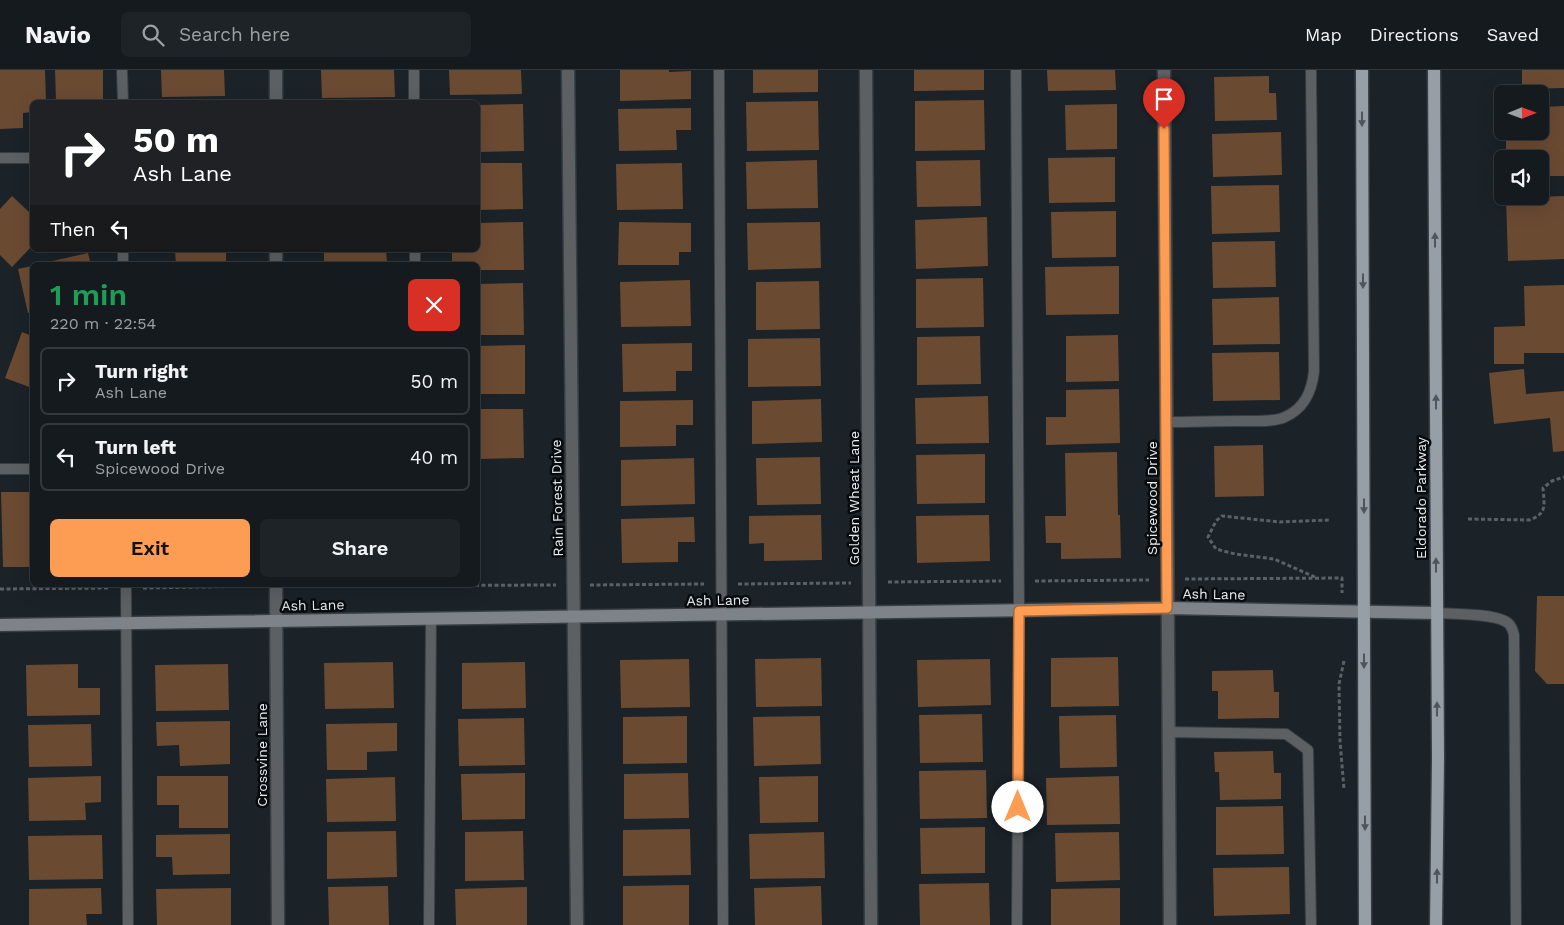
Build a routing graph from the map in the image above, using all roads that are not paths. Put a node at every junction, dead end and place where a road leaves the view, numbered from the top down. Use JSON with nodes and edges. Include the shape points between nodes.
{"nodes":[{"id":1,"x":122,"y":70,"type":"edge"},
{"id":2,"x":276,"y":70,"type":"edge"},
{"id":3,"x":414,"y":70,"type":"edge"},
{"id":4,"x":568,"y":70,"type":"edge"},
{"id":5,"x":719,"y":70,"type":"edge"},
{"id":6,"x":866,"y":70,"type":"edge"},
{"id":7,"x":1016,"y":70,"type":"edge"},
{"id":8,"x":1164,"y":70,"type":"edge"},
{"id":9,"x":1311,"y":70,"type":"edge"},
{"id":10,"x":1362,"y":70,"type":"edge"},
{"id":11,"x":1434,"y":70,"type":"edge"},
{"id":12,"x":123,"y":100,"type":"edge"},
{"id":13,"x":276,"y":100,"type":"edge"},
{"id":14,"x":414,"y":100,"type":"edge"},
{"id":15,"x":0,"y":158,"type":"edge"},
{"id":16,"x":30,"y":158,"type":"edge"},
{"id":17,"x":1166,"y":422,"type":"junction"},
{"id":18,"x":0,"y":469,"type":"edge"},
{"id":19,"x":30,"y":469,"type":"edge"},
{"id":20,"x":126,"y":587,"type":"edge"},
{"id":21,"x":276,"y":587,"type":"edge"},
{"id":22,"x":1167,"y":608,"type":"junction"},
{"id":23,"x":1019,"y":611,"type":"junction"},
{"id":24,"x":1364,"y":612,"type":"junction"},
{"id":25,"x":869,"y":613,"type":"junction"},
{"id":26,"x":1437,"y":613,"type":"junction"},
{"id":27,"x":722,"y":615,"type":"junction"},
{"id":28,"x":574,"y":617,"type":"junction"},
{"id":29,"x":431,"y":618,"type":"junction"},
{"id":30,"x":276,"y":620,"type":"junction"},
{"id":31,"x":127,"y":623,"type":"junction"},
{"id":32,"x":0,"y":625,"type":"edge"},
{"id":33,"x":1168,"y":732,"type":"junction"},
{"id":34,"x":128,"y":925,"type":"edge"},
{"id":35,"x":278,"y":925,"type":"edge"},
{"id":36,"x":429,"y":925,"type":"edge"},
{"id":37,"x":577,"y":925,"type":"edge"},
{"id":38,"x":723,"y":925,"type":"edge"},
{"id":39,"x":871,"y":925,"type":"edge"},
{"id":40,"x":1017,"y":925,"type":"edge"},
{"id":41,"x":1170,"y":925,"type":"edge"},
{"id":42,"x":1311,"y":925,"type":"edge"},
{"id":43,"x":1365,"y":925,"type":"edge"},
{"id":44,"x":1436,"y":925,"type":"edge"},
{"id":45,"x":1516,"y":925,"type":"edge"}],
"edges":[{"from":1,"to":12,"type":"lane"},
{"from":2,"to":13,"type":"street"},
{"from":3,"to":14,"type":"lane"},
{"from":4,"to":28,"type":"street","name":"Rain Forest Drive"},
{"from":5,"to":27,"type":"lane"},
{"from":6,"to":25,"type":"street","name":"Golden Wheat Lane"},
{"from":7,"to":23,"type":"lane"},
{"from":8,"to":17,"type":"street","name":"Spicewood Drive"},
{"from":9,"to":17,"type":"lane","via":[[1314,371],[1309,395],[1284,418]]},
{"from":10,"to":24,"type":"main road","one_way":true},
{"from":26,"to":11,"type":"main road","name":"Eldorado Parkway","one_way":true},
{"from":15,"to":16,"type":"lane"},
{"from":17,"to":22,"type":"street","name":"Spicewood Drive"},
{"from":18,"to":19,"type":"lane"},
{"from":20,"to":31,"type":"lane"},
{"from":21,"to":30,"type":"street","name":"Crossvine Lane"},
{"from":22,"to":23,"type":"street","name":"Ash Lane"},
{"from":22,"to":24,"type":"street","name":"Ash Lane"},
{"from":22,"to":33,"type":"street","name":"Spicewood Drive"},
{"from":23,"to":25,"type":"street","name":"Ash Lane"},
{"from":23,"to":40,"type":"lane"},
{"from":24,"to":26,"type":"street","name":"Ash Lane"},
{"from":24,"to":43,"type":"main road","one_way":true},
{"from":25,"to":27,"type":"street","name":"Ash Lane"},
{"from":25,"to":39,"type":"street","name":"Golden Wheat Lane"},
{"from":44,"to":26,"type":"main road","name":"Eldorado Parkway","one_way":true},
{"from":26,"to":45,"type":"lane","via":[[1499,618],[1509,624],[1514,634]]},
{"from":27,"to":28,"type":"street","name":"Ash Lane"},
{"from":27,"to":38,"type":"lane"},
{"from":28,"to":29,"type":"street","name":"Ash Lane"},
{"from":28,"to":37,"type":"street","name":"Rain Forest Drive"},
{"from":29,"to":30,"type":"street","name":"Ash Lane"},
{"from":29,"to":36,"type":"lane"},
{"from":30,"to":31,"type":"street","name":"Ash Lane"},
{"from":30,"to":35,"type":"street","name":"Crossvine Lane"},
{"from":31,"to":32,"type":"street","name":"Ash Lane"},
{"from":31,"to":34,"type":"lane"},
{"from":33,"to":41,"type":"street","name":"Spicewood Drive"},
{"from":33,"to":42,"type":"lane","via":[[1286,734],[1308,750]]}]}
